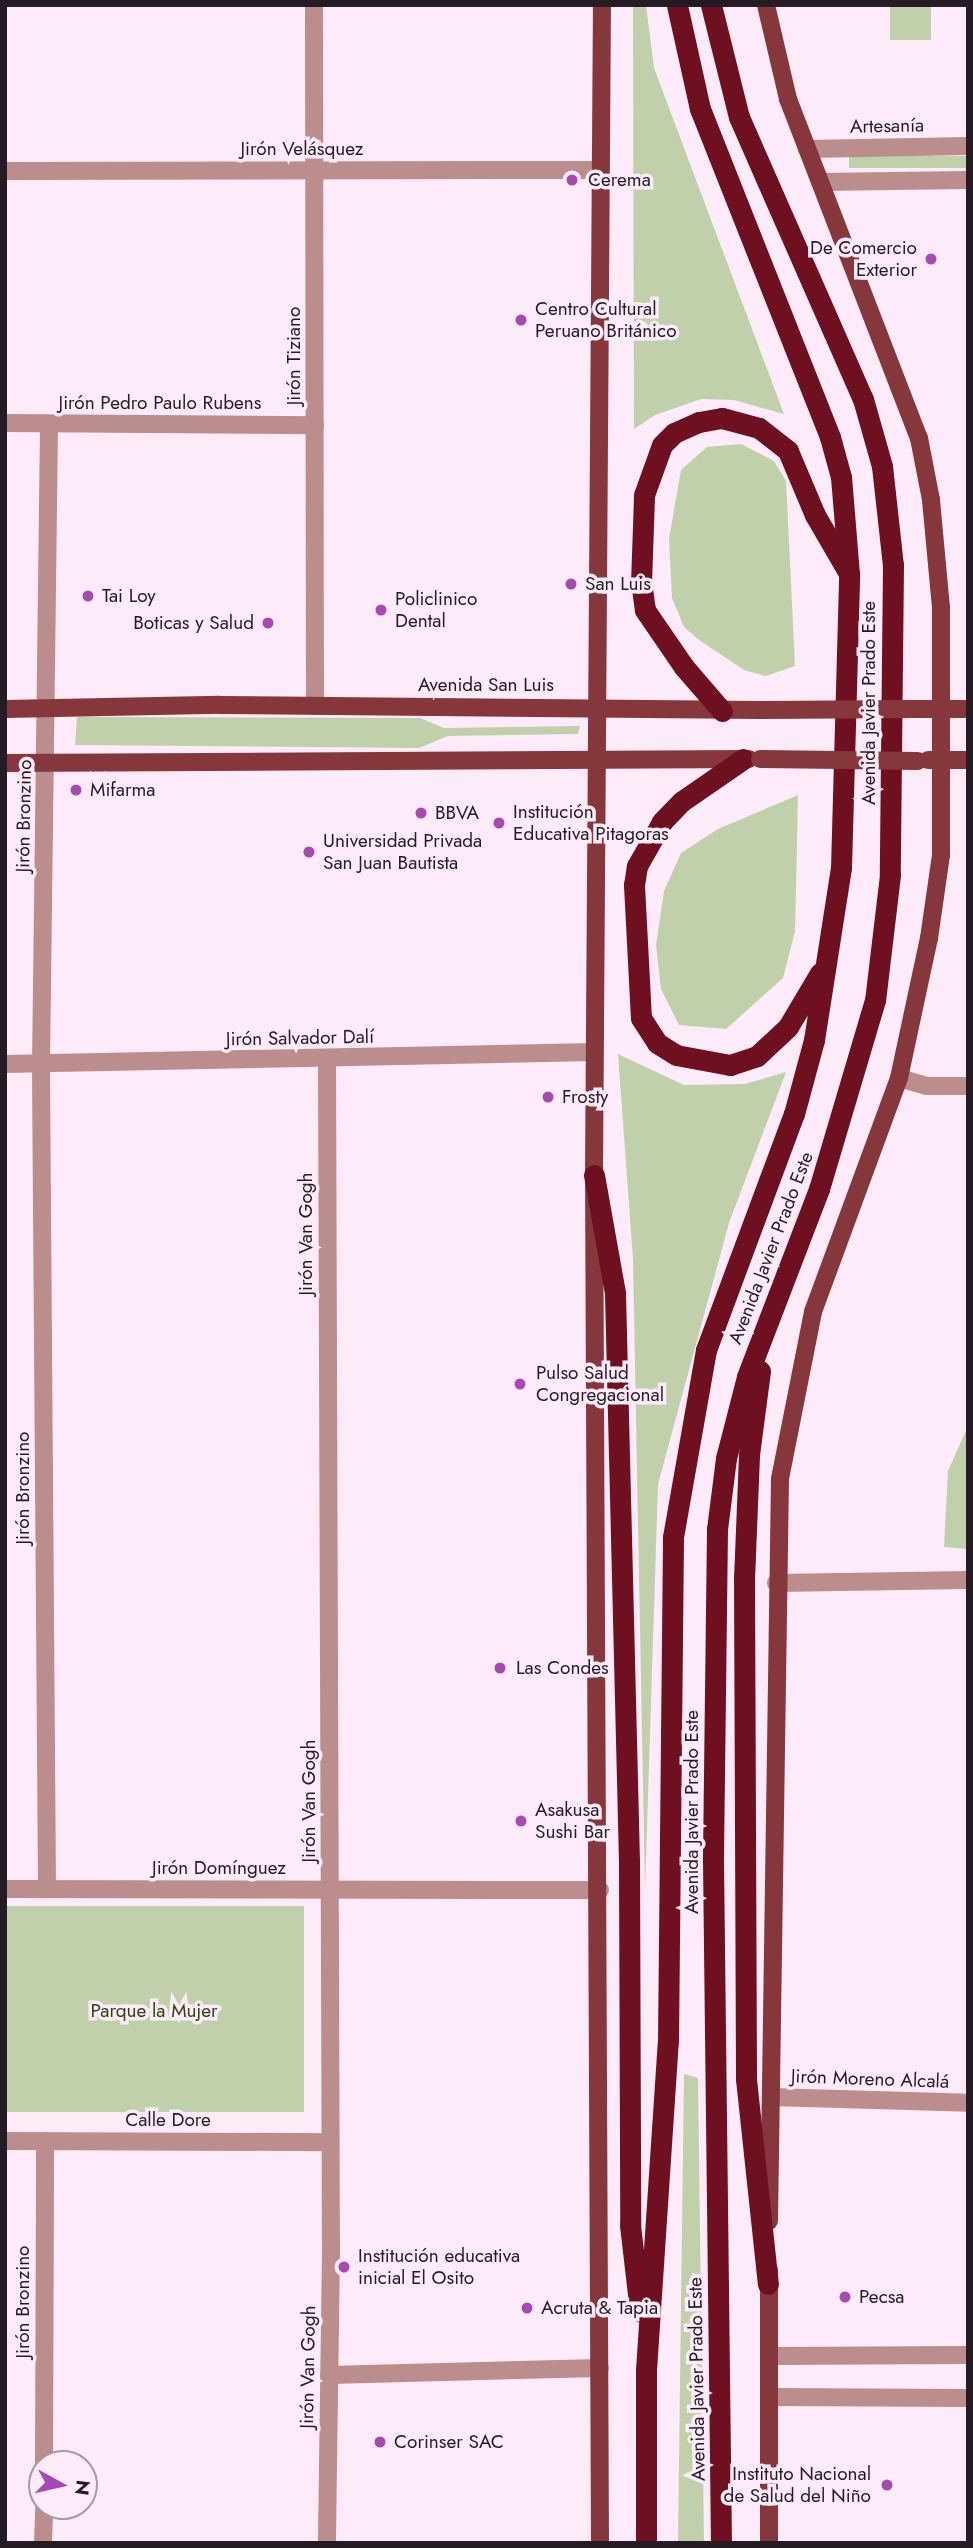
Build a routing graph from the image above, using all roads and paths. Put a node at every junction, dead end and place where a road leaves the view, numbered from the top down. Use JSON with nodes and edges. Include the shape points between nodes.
{"nodes":[{"id":1,"x":314,"y":5,"type":"edge"},
{"id":2,"x":602,"y":5,"type":"edge"},
{"id":3,"x":677,"y":5,"type":"edge"},
{"id":4,"x":711,"y":5,"type":"edge"},
{"id":5,"x":766,"y":5,"type":"edge"},
{"id":6,"x":968,"y":146,"type":"edge"},
{"id":7,"x":807,"y":149,"type":"junction"},
{"id":8,"x":314,"y":170,"type":"junction"},
{"id":9,"x":599,"y":170,"type":"junction"},
{"id":10,"x":5,"y":171,"type":"edge"},
{"id":11,"x":968,"y":180,"type":"edge"},
{"id":12,"x":820,"y":182,"type":"junction"},
{"id":13,"x":5,"y":423,"type":"edge"},
{"id":14,"x":49,"y":424,"type":"junction"},
{"id":15,"x":315,"y":425,"type":"junction"},
{"id":16,"x":849,"y":574,"type":"junction"},
{"id":17,"x":315,"y":706,"type":"junction"},
{"id":18,"x":596,"y":706,"type":"junction"},
{"id":19,"x":5,"y":709,"type":"edge"},
{"id":20,"x":46,"y":709,"type":"junction"},
{"id":21,"x":941,"y":709,"type":"junction"},
{"id":22,"x":968,"y":709,"type":"edge"},
{"id":23,"x":722,"y":711,"type":"junction"},
{"id":24,"x":596,"y":759,"type":"junction"},
{"id":25,"x":751,"y":759,"type":"junction"},
{"id":26,"x":940,"y":760,"type":"junction"},
{"id":27,"x":968,"y":760,"type":"edge"},
{"id":28,"x":5,"y":762,"type":"edge"},
{"id":29,"x":45,"y":762,"type":"junction"},
{"id":30,"x":827,"y":963,"type":"junction"},
{"id":31,"x":595,"y":1052,"type":"junction"},
{"id":32,"x":327,"y":1059,"type":"junction"},
{"id":33,"x":5,"y":1063,"type":"edge"},
{"id":34,"x":41,"y":1064,"type":"junction"},
{"id":35,"x":899,"y":1078,"type":"junction"},
{"id":36,"x":968,"y":1086,"type":"edge"},
{"id":37,"x":594,"y":1175,"type":"junction"},
{"id":38,"x":780,"y":1284,"type":"junction"},
{"id":39,"x":968,"y":1580,"type":"edge"},
{"id":40,"x":776,"y":1583,"type":"junction"},
{"id":41,"x":330,"y":1888,"type":"junction"},
{"id":42,"x":5,"y":1889,"type":"edge"},
{"id":43,"x":47,"y":1889,"type":"junction"},
{"id":44,"x":600,"y":1890,"type":"junction"},
{"id":45,"x":771,"y":2097,"type":"junction"},
{"id":46,"x":968,"y":2103,"type":"edge"},
{"id":47,"x":5,"y":2141,"type":"edge"},
{"id":48,"x":45,"y":2141,"type":"junction"},
{"id":49,"x":330,"y":2142,"type":"junction"},
{"id":50,"x":768,"y":2284,"type":"junction"},
{"id":51,"x":968,"y":2355,"type":"edge"},
{"id":52,"x":769,"y":2356,"type":"junction"},
{"id":53,"x":600,"y":2368,"type":"junction"},
{"id":54,"x":646,"y":2370,"type":"junction"},
{"id":55,"x":329,"y":2375,"type":"junction"},
{"id":56,"x":772,"y":2397,"type":"junction"},
{"id":57,"x":968,"y":2398,"type":"edge"},
{"id":58,"x":44,"y":2450,"type":"edge"},
{"id":59,"x":44,"y":2520,"type":"edge"},
{"id":60,"x":43,"y":2543,"type":"edge"},
{"id":61,"x":327,"y":2543,"type":"edge"},
{"id":62,"x":600,"y":2543,"type":"edge"},
{"id":63,"x":646,"y":2543,"type":"edge"},
{"id":64,"x":721,"y":2543,"type":"edge"},
{"id":65,"x":769,"y":2543,"type":"edge"}],
"edges":[{"from":1,"to":8,"type":"street","name":"Jirón Tiziano"},
{"from":2,"to":9,"type":"main road"},
{"from":3,"to":16,"type":"highway","name":"Avenida Javier Prado Este","via":[[700,109],[831,437],[841,477]]},
{"from":4,"to":38,"type":"highway","name":"Avenida Javier Prado Este","via":[[739,117],[863,399],[883,466],[893,565],[890,875],[875,1000],[819,1189]]},
{"from":5,"to":7,"type":"main road","via":[[788,99]]},
{"from":6,"to":7,"type":"street","name":"Artesanía"},
{"from":7,"to":12,"type":"main road"},
{"from":8,"to":9,"type":"street","name":"Jirón Velásquez"},
{"from":8,"to":10,"type":"street","name":"Jirón Velásquez"},
{"from":8,"to":15,"type":"street","name":"Jirón Tiziano"},
{"from":9,"to":18,"type":"main road"},
{"from":11,"to":12,"type":"street"},
{"from":12,"to":21,"type":"main road","via":[[904,393],[925,464],[941,592]]},
{"from":13,"to":14,"type":"street","name":"Jirón Pedro Paulo Rubens"},
{"from":14,"to":15,"type":"street","name":"Jirón Pedro Paulo Rubens"},
{"from":14,"to":20,"type":"street","name":"Jirón Bronzino"},
{"from":15,"to":17,"type":"street","name":"Jirón Tiziano"},
{"from":16,"to":23,"type":"highway","via":[[815,515],[788,451],[760,428],[722,418],[684,427],[662,445],[644,495],[641,583],[645,610],[684,667]]},
{"from":16,"to":30,"type":"highway","name":"Avenida Javier Prado Este","via":[[841,868]]},
{"from":17,"to":18,"type":"main road","name":"Avenida San Luis"},
{"from":17,"to":20,"type":"main road","name":"Avenida San Luis"},
{"from":18,"to":23,"type":"main road","name":"Avenida San Luis"},
{"from":18,"to":24,"type":"main road"},
{"from":19,"to":20,"type":"main road","name":"Avenida San Luis"},
{"from":20,"to":29,"type":"street","name":"Jirón Bronzino"},
{"from":21,"to":22,"type":"main road","name":"Avenida San Luis"},
{"from":21,"to":23,"type":"main road","name":"Avenida San Luis","bridge":true},
{"from":21,"to":26,"type":"main road"},
{"from":24,"to":25,"type":"main road"},
{"from":24,"to":29,"type":"main road"},
{"from":24,"to":31,"type":"main road"},
{"from":25,"to":26,"type":"main road","bridge":true},
{"from":25,"to":30,"type":"highway","via":[[681,802],[655,833],[637,866],[641,1018],[656,1043],[676,1055],[730,1065],[757,1056],[788,1027]]},
{"from":26,"to":27,"type":"main road"},
{"from":26,"to":35,"type":"main road","via":[[941,855],[929,938]]},
{"from":28,"to":29,"type":"main road"},
{"from":29,"to":34,"type":"street","name":"Jirón Bronzino"},
{"from":30,"to":54,"type":"highway","name":"Avenida Javier Prado Este","via":[[814,1040],[794,1114],[706,1350],[673,1537],[668,2041]]},
{"from":31,"to":32,"type":"street","name":"Jirón Salvador Dalí"},
{"from":31,"to":37,"type":"main road"},
{"from":32,"to":34,"type":"street","name":"Jirón Salvador Dalí"},
{"from":32,"to":41,"type":"street","name":"Jirón Van Gogh"},
{"from":33,"to":34,"type":"street","name":"Jirón Salvador Dalí"},
{"from":34,"to":43,"type":"street","name":"Jirón Bronzino"},
{"from":35,"to":36,"type":"street","via":[[928,1086]]},
{"from":35,"to":40,"type":"main road","via":[[813,1312],[800,1365],[780,1479]]},
{"from":37,"to":44,"type":"main road"},
{"from":37,"to":54,"type":"highway","via":[[615,1293],[629,1861],[631,2225]]},
{"from":38,"to":50,"type":"highway","via":[[762,1356],[749,1455],[744,1577],[746,2079]]},
{"from":38,"to":64,"type":"highway","name":"Avenida Javier Prado Este","via":[[747,1377],[726,1458],[717,1529],[713,1861]]},
{"from":39,"to":40,"type":"street"},
{"from":40,"to":45,"type":"main road"},
{"from":41,"to":43,"type":"street","name":"Jirón Domínguez"},
{"from":41,"to":44,"type":"street","name":"Jirón Domínguez"},
{"from":41,"to":49,"type":"street","name":"Jirón Van Gogh"},
{"from":42,"to":43,"type":"street","name":"Jirón Domínguez"},
{"from":44,"to":53,"type":"main road"},
{"from":45,"to":46,"type":"street","name":"Jirón Moreno Alcalá"},
{"from":45,"to":50,"type":"main road"},
{"from":47,"to":48,"type":"street","name":"Calle Dore"},
{"from":48,"to":49,"type":"street","name":"Calle Dore"},
{"from":48,"to":58,"type":"street","name":"Jirón Bronzino"},
{"from":49,"to":55,"type":"street","name":"Jirón Van Gogh"},
{"from":50,"to":52,"type":"main road"},
{"from":51,"to":52,"type":"street"},
{"from":52,"to":56,"type":"main road"},
{"from":53,"to":55,"type":"street"},
{"from":53,"to":62,"type":"main road"},
{"from":54,"to":63,"type":"highway","name":"Avenida Javier Prado Este"},
{"from":55,"to":61,"type":"street","name":"Jirón Van Gogh"},
{"from":56,"to":57,"type":"street"},
{"from":56,"to":65,"type":"main road"},
{"from":59,"to":60,"type":"street"}]}
